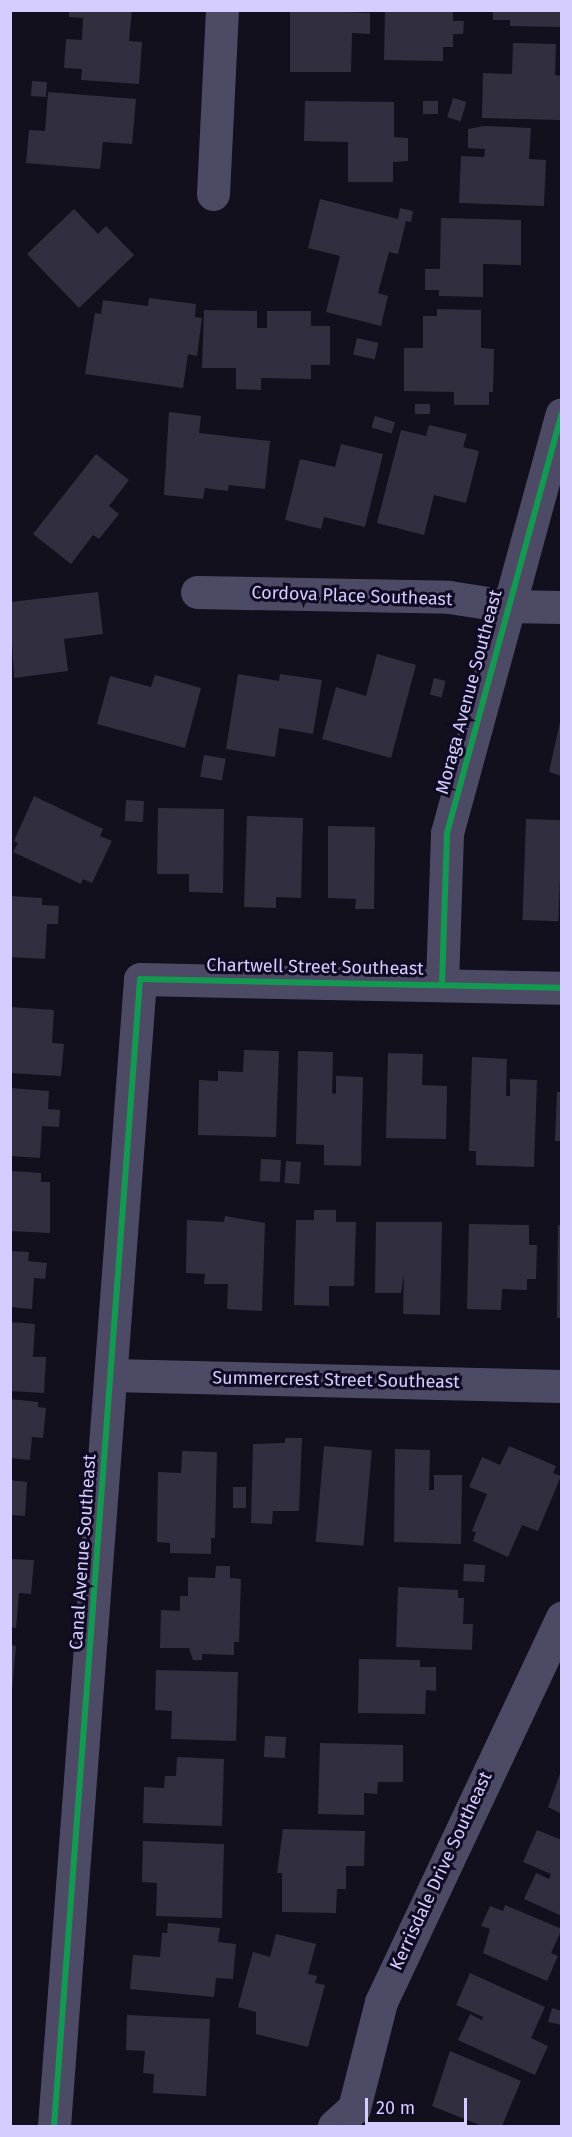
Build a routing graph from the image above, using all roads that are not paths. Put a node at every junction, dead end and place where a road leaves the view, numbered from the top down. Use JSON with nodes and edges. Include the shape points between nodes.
{"nodes":[{"id":1,"x":222,"y":10,"type":"edge"},
{"id":2,"x":213,"y":194,"type":"dead end"},
{"id":3,"x":561,"y":414,"type":"edge"},
{"id":4,"x":197,"y":592,"type":"dead end"},
{"id":5,"x":507,"y":606,"type":"junction"},
{"id":6,"x":561,"y":607,"type":"edge"},
{"id":7,"x":140,"y":979,"type":"joint"},
{"id":8,"x":442,"y":984,"type":"junction"},
{"id":9,"x":561,"y":988,"type":"edge"},
{"id":10,"x":111,"y":1375,"type":"junction"},
{"id":11,"x":561,"y":1386,"type":"edge"},
{"id":12,"x":561,"y":1618,"type":"edge"},
{"id":13,"x":54,"y":2127,"type":"edge"},
{"id":14,"x":334,"y":2127,"type":"edge"}],
"edges":[{"from":1,"to":2,"type":"street"},
{"from":3,"to":5,"type":"street","name":"Moraga Avenue Southeast"},
{"from":4,"to":5,"type":"street","name":"Cordova Place Southeast","via":[[449,597]]},
{"from":5,"to":6,"type":"street","name":"Cordova Place Southeast"},
{"from":5,"to":8,"type":"street","name":"Moraga Avenue Southeast","via":[[447,833]]},
{"from":7,"to":8,"type":"street","name":"Chartwell Street Southeast"},
{"from":7,"to":10,"type":"street","name":"Canal Avenue Southeast"},
{"from":8,"to":9,"type":"street","name":"Chartwell Street Southeast"},
{"from":10,"to":11,"type":"street","name":"Summercrest Street Southeast"},
{"from":10,"to":13,"type":"street","name":"Canal Avenue Southeast"},
{"from":12,"to":14,"type":"street","name":"Kerrisdale Drive Southeast","via":[[381,2002],[354,2108]]}]}
